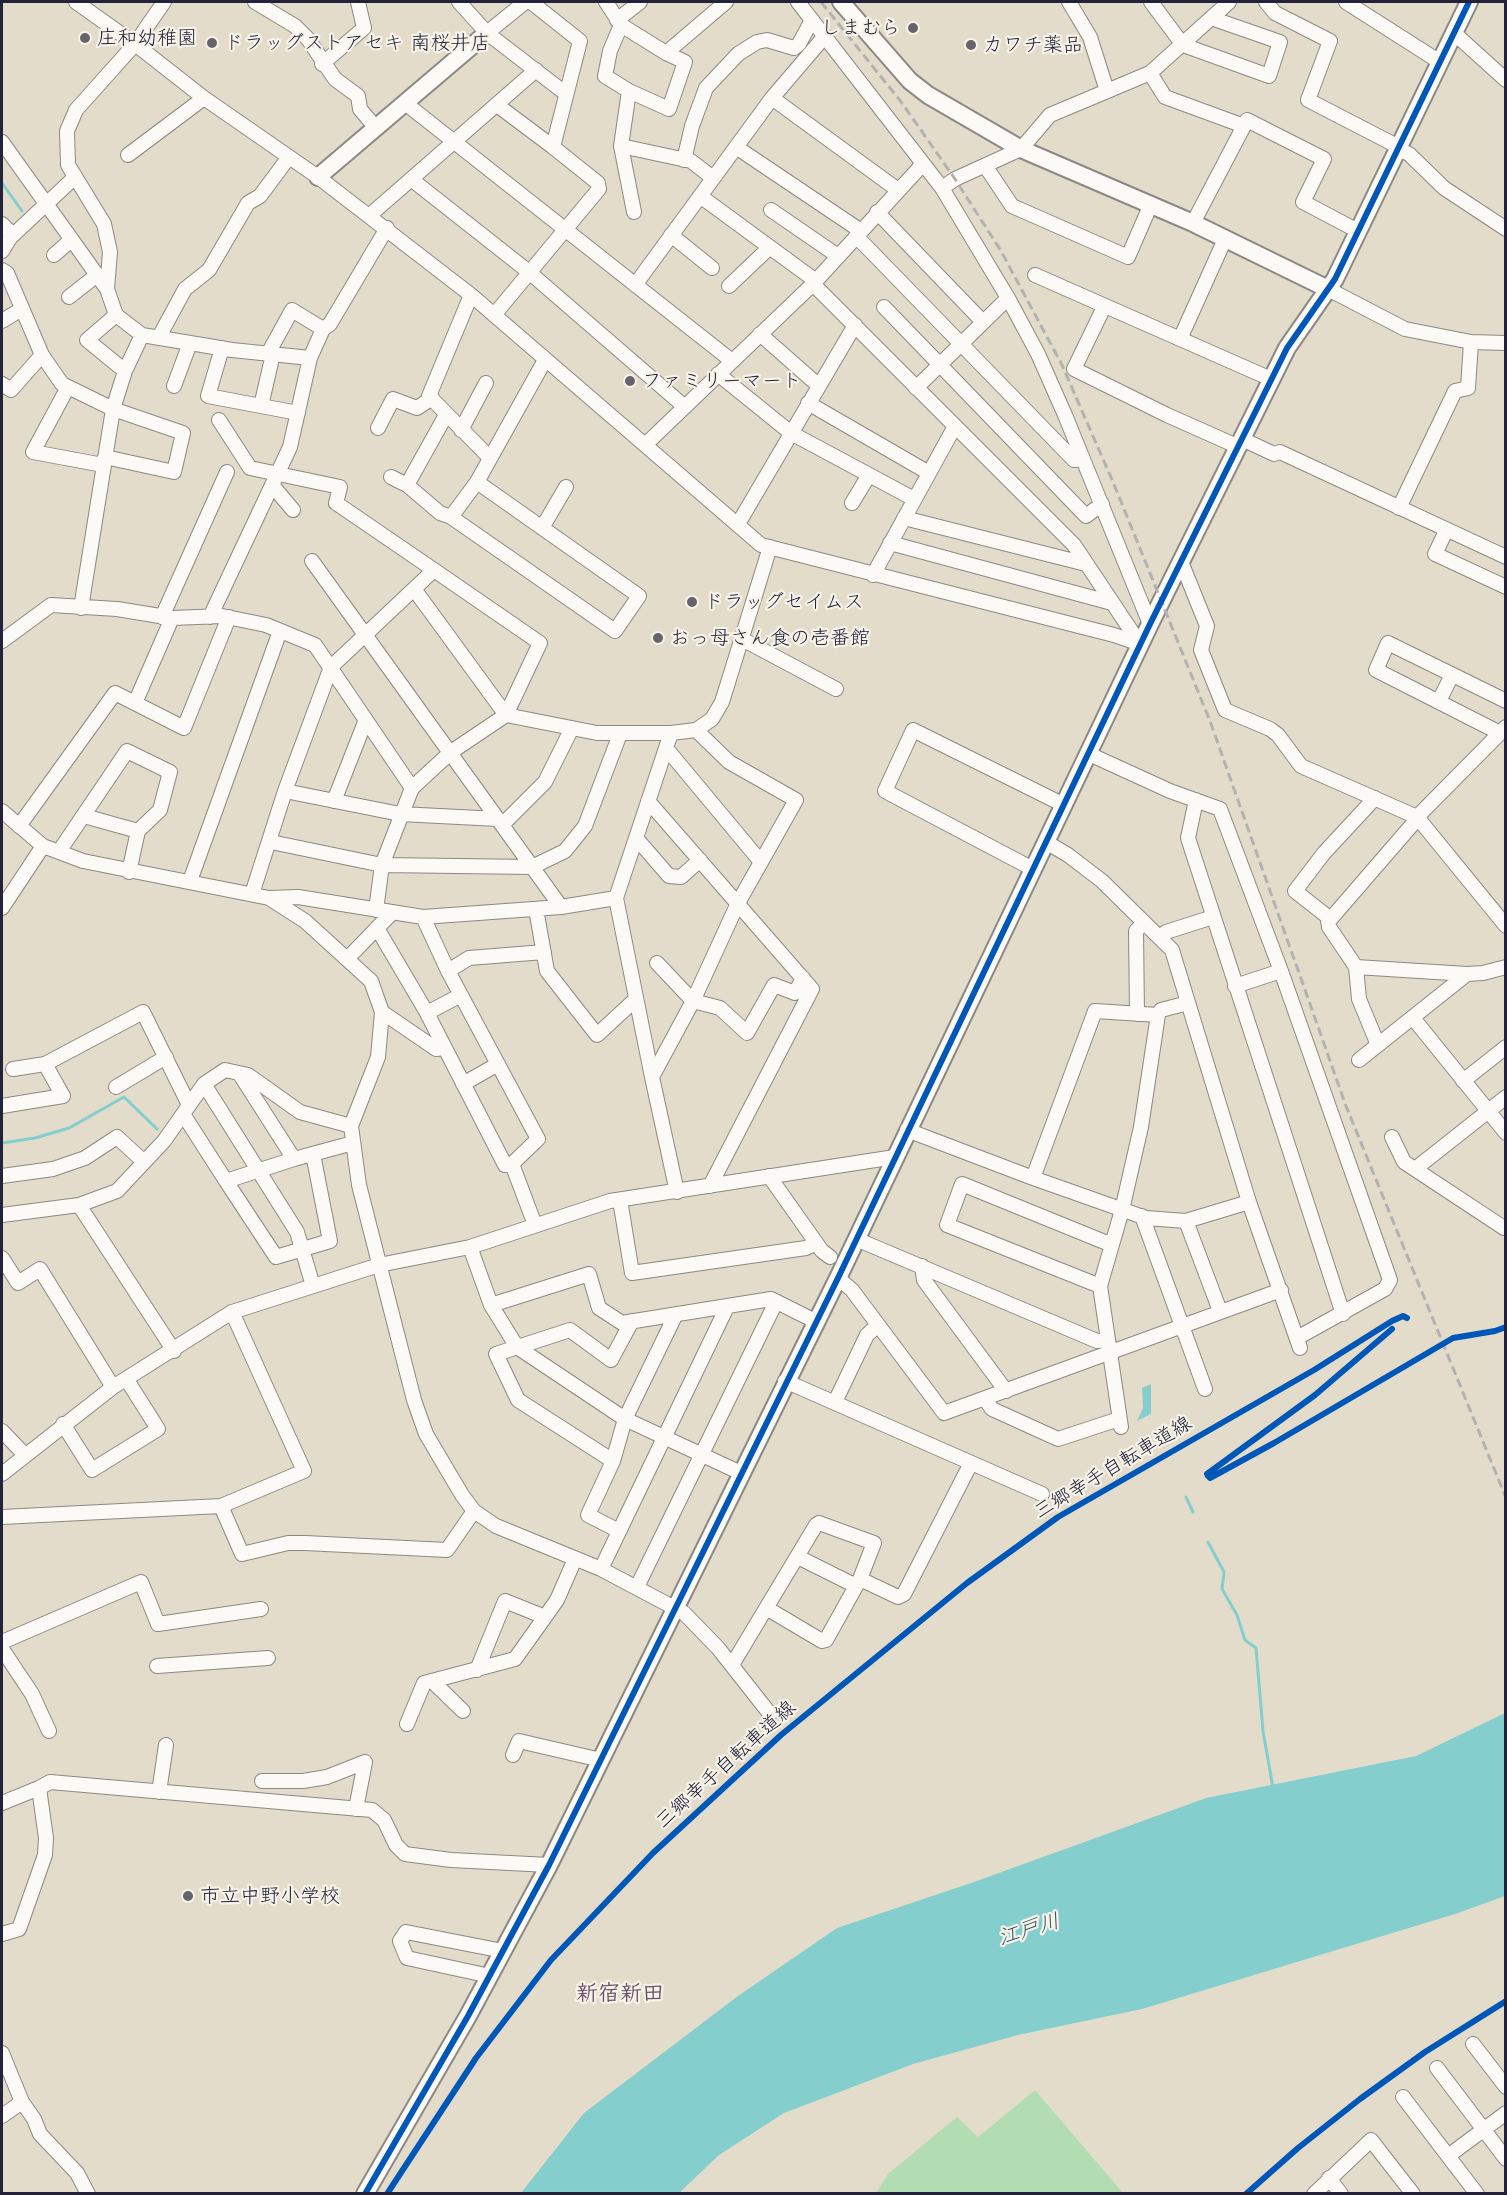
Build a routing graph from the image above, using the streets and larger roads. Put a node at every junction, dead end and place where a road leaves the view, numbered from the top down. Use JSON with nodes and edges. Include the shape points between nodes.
{"nodes":[{"id":1,"x":76,"y":2,"type":"edge"},
{"id":2,"x":164,"y":2,"type":"edge"},
{"id":3,"x":255,"y":2,"type":"edge"},
{"id":4,"x":358,"y":2,"type":"edge"},
{"id":5,"x":459,"y":2,"type":"edge"},
{"id":6,"x":525,"y":2,"type":"edge"},
{"id":7,"x":531,"y":2,"type":"edge"},
{"id":8,"x":606,"y":2,"type":"edge"},
{"id":9,"x":640,"y":2,"type":"edge"},
{"id":10,"x":798,"y":2,"type":"edge"},
{"id":11,"x":841,"y":2,"type":"edge"},
{"id":12,"x":1070,"y":2,"type":"edge"},
{"id":13,"x":1151,"y":2,"type":"edge"},
{"id":14,"x":1229,"y":2,"type":"edge"},
{"id":15,"x":1266,"y":2,"type":"edge"},
{"id":16,"x":1346,"y":2,"type":"edge"},
{"id":17,"x":1467,"y":2,"type":"edge"},
{"id":18,"x":719,"y":4,"type":"edge"},
{"id":19,"x":1211,"y":18,"type":"junction"},
{"id":20,"x":812,"y":20,"type":"junction"},
{"id":21,"x":619,"y":22,"type":"junction"},
{"id":22,"x":487,"y":33,"type":"junction"},
{"id":23,"x":1454,"y":33,"type":"junction"},
{"id":24,"x":825,"y":36,"type":"junction"},
{"id":25,"x":135,"y":44,"type":"junction"},
{"id":26,"x":1184,"y":45,"type":"junction"},
{"id":27,"x":666,"y":53,"type":"junction"},
{"id":28,"x":1440,"y":62,"type":"junction"},
{"id":29,"x":322,"y":64,"type":"junction"},
{"id":30,"x":536,"y":70,"type":"junction"},
{"id":31,"x":1150,"y":73,"type":"junction"},
{"id":32,"x":1506,"y":80,"type":"edge"},
{"id":33,"x":629,"y":91,"type":"junction"},
{"id":34,"x":1107,"y":91,"type":"junction"},
{"id":35,"x":565,"y":93,"type":"junction"},
{"id":36,"x":204,"y":98,"type":"junction"},
{"id":37,"x":772,"y":98,"type":"junction"},
{"id":38,"x":405,"y":103,"type":"junction"},
{"id":39,"x":497,"y":105,"type":"junction"},
{"id":40,"x":1244,"y":126,"type":"junction"},
{"id":41,"x":376,"y":128,"type":"junction"},
{"id":42,"x":2,"y":142,"type":"edge"},
{"id":43,"x":455,"y":142,"type":"junction"},
{"id":44,"x":621,"y":146,"type":"junction"},
{"id":45,"x":553,"y":147,"type":"junction"},
{"id":46,"x":736,"y":147,"type":"junction"},
{"id":47,"x":1399,"y":148,"type":"junction"},
{"id":48,"x":1021,"y":149,"type":"junction"},
{"id":49,"x":128,"y":154,"type":"dead end"},
{"id":50,"x":289,"y":157,"type":"junction"},
{"id":51,"x":684,"y":160,"type":"junction"},
{"id":52,"x":922,"y":165,"type":"junction"},
{"id":53,"x":986,"y":166,"type":"junction"},
{"id":54,"x":318,"y":177,"type":"junction"},
{"id":55,"x":74,"y":178,"type":"junction"},
{"id":56,"x":713,"y":178,"type":"junction"},
{"id":57,"x":411,"y":179,"type":"junction"},
{"id":58,"x":942,"y":188,"type":"junction"},
{"id":59,"x":898,"y":190,"type":"junction"},
{"id":60,"x":700,"y":196,"type":"junction"},
{"id":61,"x":46,"y":204,"type":"junction"},
{"id":62,"x":1151,"y":204,"type":"junction"},
{"id":63,"x":771,"y":210,"type":"dead end"},
{"id":64,"x":634,"y":212,"type":"dead end"},
{"id":65,"x":877,"y":212,"type":"junction"},
{"id":66,"x":370,"y":215,"type":"junction"},
{"id":67,"x":1193,"y":223,"type":"junction"},
{"id":68,"x":2,"y":224,"type":"edge"},
{"id":69,"x":387,"y":228,"type":"junction"},
{"id":70,"x":565,"y":229,"type":"junction"},
{"id":71,"x":1506,"y":229,"type":"edge"},
{"id":72,"x":1358,"y":231,"type":"junction"},
{"id":73,"x":858,"y":233,"type":"junction"},
{"id":74,"x":13,"y":235,"type":"junction"},
{"id":75,"x":672,"y":235,"type":"junction"},
{"id":76,"x":1225,"y":239,"type":"junction"},
{"id":77,"x":71,"y":240,"type":"junction"},
{"id":78,"x":770,"y":247,"type":"junction"},
{"id":79,"x":2,"y":251,"type":"edge"},
{"id":80,"x":54,"y":255,"type":"dead end"},
{"id":81,"x":838,"y":256,"type":"junction"},
{"id":82,"x":712,"y":268,"type":"dead end"},
{"id":83,"x":2,"y":270,"type":"edge"},
{"id":84,"x":529,"y":272,"type":"junction"},
{"id":85,"x":97,"y":275,"type":"junction"},
{"id":86,"x":1035,"y":275,"type":"dead end"},
{"id":87,"x":814,"y":282,"type":"junction"},
{"id":88,"x":635,"y":285,"type":"junction"},
{"id":89,"x":729,"y":286,"type":"dead end"},
{"id":90,"x":107,"y":289,"type":"junction"},
{"id":91,"x":1328,"y":289,"type":"junction"},
{"id":92,"x":471,"y":295,"type":"junction"},
{"id":93,"x":69,"y":297,"type":"dead end"},
{"id":94,"x":1008,"y":298,"type":"junction"},
{"id":95,"x":884,"y":307,"type":"dead end"},
{"id":96,"x":1104,"y":307,"type":"junction"},
{"id":97,"x":22,"y":309,"type":"junction"},
{"id":98,"x":116,"y":315,"type":"junction"},
{"id":99,"x":494,"y":315,"type":"junction"},
{"id":100,"x":2,"y":321,"type":"edge"},
{"id":101,"x":983,"y":322,"type":"junction"},
{"id":102,"x":855,"y":326,"type":"junction"},
{"id":103,"x":322,"y":329,"type":"junction"},
{"id":104,"x":760,"y":334,"type":"junction"},
{"id":105,"x":142,"y":335,"type":"junction"},
{"id":106,"x":159,"y":337,"type":"junction"},
{"id":107,"x":1180,"y":339,"type":"junction"},
{"id":108,"x":1472,"y":342,"type":"junction"},
{"id":109,"x":190,"y":343,"type":"junction"},
{"id":110,"x":1506,"y":343,"type":"edge"},
{"id":111,"x":961,"y":344,"type":"junction"},
{"id":112,"x":222,"y":348,"type":"junction"},
{"id":113,"x":273,"y":354,"type":"junction"},
{"id":114,"x":42,"y":355,"type":"junction"},
{"id":115,"x":310,"y":358,"type":"junction"},
{"id":116,"x":545,"y":360,"type":"junction"},
{"id":117,"x":732,"y":361,"type":"junction"},
{"id":118,"x":940,"y":364,"type":"junction"},
{"id":119,"x":125,"y":371,"type":"junction"},
{"id":120,"x":718,"y":374,"type":"junction"},
{"id":121,"x":1271,"y":379,"type":"junction"},
{"id":122,"x":486,"y":383,"type":"dead end"},
{"id":123,"x":2,"y":384,"type":"edge"},
{"id":124,"x":174,"y":386,"type":"dead end"},
{"id":125,"x":819,"y":386,"type":"junction"},
{"id":126,"x":68,"y":387,"type":"junction"},
{"id":127,"x":916,"y":388,"type":"junction"},
{"id":128,"x":432,"y":399,"type":"junction"},
{"id":129,"x":808,"y":404,"type":"junction"},
{"id":130,"x":261,"y":406,"type":"junction"},
{"id":131,"x":685,"y":407,"type":"junction"},
{"id":132,"x":113,"y":409,"type":"junction"},
{"id":133,"x":298,"y":413,"type":"junction"},
{"id":134,"x":446,"y":415,"type":"junction"},
{"id":135,"x":219,"y":420,"type":"dead end"},
{"id":136,"x":955,"y":426,"type":"junction"},
{"id":137,"x":378,"y":428,"type":"dead end"},
{"id":138,"x":461,"y":430,"type":"junction"},
{"id":139,"x":791,"y":433,"type":"junction"},
{"id":140,"x":1240,"y":443,"type":"junction"},
{"id":141,"x":646,"y":444,"type":"junction"},
{"id":142,"x":490,"y":459,"type":"junction"},
{"id":143,"x":1083,"y":459,"type":"junction"},
{"id":144,"x":104,"y":461,"type":"junction"},
{"id":145,"x":227,"y":472,"type":"dead end"},
{"id":146,"x":929,"y":473,"type":"junction"},
{"id":147,"x":869,"y":475,"type":"junction"},
{"id":148,"x":391,"y":477,"type":"dead end"},
{"id":149,"x":275,"y":478,"type":"junction"},
{"id":150,"x":477,"y":482,"type":"junction"},
{"id":151,"x":407,"y":485,"type":"junction"},
{"id":152,"x":566,"y":487,"type":"dead end"},
{"id":153,"x":914,"y":499,"type":"junction"},
{"id":154,"x":852,"y":503,"type":"dead end"},
{"id":155,"x":1102,"y":504,"type":"junction"},
{"id":156,"x":1399,"y":508,"type":"junction"},
{"id":157,"x":293,"y":510,"type":"dead end"},
{"id":158,"x":451,"y":517,"type":"junction"},
{"id":159,"x":904,"y":518,"type":"junction"},
{"id":160,"x":738,"y":524,"type":"junction"},
{"id":161,"x":542,"y":528,"type":"junction"},
{"id":162,"x":1446,"y":531,"type":"junction"},
{"id":163,"x":890,"y":543,"type":"junction"},
{"id":164,"x":770,"y":547,"type":"junction"},
{"id":165,"x":1506,"y":557,"type":"edge"},
{"id":166,"x":312,"y":561,"type":"dead end"},
{"id":167,"x":1086,"y":564,"type":"junction"},
{"id":168,"x":1182,"y":564,"type":"junction"},
{"id":169,"x":434,"y":570,"type":"junction"},
{"id":170,"x":873,"y":575,"type":"junction"},
{"id":171,"x":1506,"y":587,"type":"edge"},
{"id":172,"x":414,"y":589,"type":"junction"},
{"id":173,"x":1112,"y":603,"type":"junction"},
{"id":174,"x":81,"y":608,"type":"junction"},
{"id":175,"x":167,"y":617,"type":"junction"},
{"id":176,"x":210,"y":617,"type":"junction"},
{"id":177,"x":229,"y":617,"type":"junction"},
{"id":178,"x":1150,"y":624,"type":"junction"},
{"id":179,"x":280,"y":631,"type":"junction"},
{"id":180,"x":365,"y":635,"type":"junction"},
{"id":181,"x":742,"y":639,"type":"junction"},
{"id":182,"x":2,"y":640,"type":"edge"},
{"id":183,"x":1140,"y":645,"type":"junction"},
{"id":184,"x":331,"y":667,"type":"junction"},
{"id":185,"x":1452,"y":675,"type":"junction"},
{"id":186,"x":836,"y":689,"type":"dead end"},
{"id":187,"x":1439,"y":701,"type":"junction"},
{"id":188,"x":1506,"y":701,"type":"edge"},
{"id":189,"x":135,"y":703,"type":"junction"},
{"id":190,"x":506,"y":715,"type":"junction"},
{"id":191,"x":365,"y":722,"type":"junction"},
{"id":192,"x":572,"y":728,"type":"junction"},
{"id":193,"x":696,"y":730,"type":"junction"},
{"id":194,"x":1503,"y":730,"type":"edge"},
{"id":195,"x":671,"y":733,"type":"junction"},
{"id":196,"x":620,"y":734,"type":"junction"},
{"id":197,"x":666,"y":748,"type":"junction"},
{"id":198,"x":451,"y":752,"type":"junction"},
{"id":199,"x":1089,"y":754,"type":"junction"},
{"id":200,"x":412,"y":788,"type":"junction"},
{"id":201,"x":285,"y":791,"type":"junction"},
{"id":202,"x":1375,"y":798,"type":"junction"},
{"id":203,"x":1196,"y":800,"type":"junction"},
{"id":204,"x":334,"y":801,"type":"junction"},
{"id":205,"x":648,"y":801,"type":"junction"},
{"id":206,"x":1064,"y":805,"type":"junction"},
{"id":207,"x":2,"y":811,"type":"edge"},
{"id":208,"x":400,"y":814,"type":"junction"},
{"id":209,"x":84,"y":816,"type":"junction"},
{"id":210,"x":1418,"y":818,"type":"junction"},
{"id":211,"x":500,"y":822,"type":"junction"},
{"id":212,"x":19,"y":826,"type":"junction"},
{"id":213,"x":138,"y":831,"type":"junction"},
{"id":214,"x":636,"y":838,"type":"junction"},
{"id":215,"x":271,"y":842,"type":"junction"},
{"id":216,"x":1046,"y":842,"type":"junction"},
{"id":217,"x":43,"y":846,"type":"junction"},
{"id":218,"x":60,"y":850,"type":"junction"},
{"id":219,"x":700,"y":860,"type":"junction"},
{"id":220,"x":761,"y":862,"type":"junction"},
{"id":221,"x":382,"y":865,"type":"junction"},
{"id":222,"x":532,"y":867,"type":"junction"},
{"id":223,"x":1033,"y":869,"type":"junction"},
{"id":224,"x":129,"y":872,"type":"junction"},
{"id":225,"x":190,"y":881,"type":"junction"},
{"id":226,"x":252,"y":894,"type":"junction"},
{"id":227,"x":269,"y":898,"type":"junction"},
{"id":228,"x":616,"y":898,"type":"junction"},
{"id":229,"x":738,"y":903,"type":"junction"},
{"id":230,"x":561,"y":907,"type":"junction"},
{"id":231,"x":2,"y":908,"type":"edge"},
{"id":232,"x":536,"y":909,"type":"junction"},
{"id":233,"x":376,"y":910,"type":"junction"},
{"id":234,"x":391,"y":914,"type":"junction"},
{"id":235,"x":423,"y":917,"type":"junction"},
{"id":236,"x":1213,"y":917,"type":"junction"},
{"id":237,"x":1328,"y":921,"type":"junction"},
{"id":238,"x":1144,"y":922,"type":"junction"},
{"id":239,"x":1506,"y":926,"type":"edge"},
{"id":240,"x":377,"y":928,"type":"junction"},
{"id":241,"x":1160,"y":938,"type":"junction"},
{"id":242,"x":544,"y":952,"type":"junction"},
{"id":243,"x":348,"y":958,"type":"junction"},
{"id":244,"x":657,"y":963,"type":"dead end"},
{"id":245,"x":1356,"y":967,"type":"junction"},
{"id":246,"x":1506,"y":967,"type":"edge"},
{"id":247,"x":448,"y":971,"type":"junction"},
{"id":248,"x":1281,"y":971,"type":"junction"},
{"id":249,"x":1467,"y":974,"type":"junction"},
{"id":250,"x":803,"y":978,"type":"junction"},
{"id":251,"x":1235,"y":986,"type":"junction"},
{"id":252,"x":461,"y":995,"type":"junction"},
{"id":253,"x":636,"y":999,"type":"junction"},
{"id":254,"x":693,"y":1001,"type":"junction"},
{"id":255,"x":1188,"y":1003,"type":"junction"},
{"id":256,"x":382,"y":1012,"type":"junction"},
{"id":257,"x":427,"y":1012,"type":"junction"},
{"id":258,"x":1137,"y":1014,"type":"junction"},
{"id":259,"x":1158,"y":1015,"type":"junction"},
{"id":260,"x":1413,"y":1018,"type":"junction"},
{"id":261,"x":1378,"y":1045,"type":"junction"},
{"id":262,"x":1506,"y":1047,"type":"edge"},
{"id":263,"x":444,"y":1048,"type":"junction"},
{"id":264,"x":166,"y":1057,"type":"junction"},
{"id":265,"x":1359,"y":1060,"type":"dead end"},
{"id":266,"x":45,"y":1064,"type":"junction"},
{"id":267,"x":498,"y":1064,"type":"junction"},
{"id":268,"x":14,"y":1069,"type":"dead end"},
{"id":269,"x":239,"y":1073,"type":"junction"},
{"id":270,"x":652,"y":1077,"type":"junction"},
{"id":271,"x":1463,"y":1081,"type":"junction"},
{"id":272,"x":204,"y":1084,"type":"junction"},
{"id":273,"x":463,"y":1084,"type":"junction"},
{"id":274,"x":116,"y":1087,"type":"dead end"},
{"id":275,"x":1506,"y":1097,"type":"edge"},
{"id":276,"x":2,"y":1106,"type":"edge"},
{"id":277,"x":186,"y":1109,"type":"junction"},
{"id":278,"x":1488,"y":1111,"type":"junction"},
{"id":279,"x":351,"y":1126,"type":"junction"},
{"id":280,"x":907,"y":1130,"type":"junction"},
{"id":281,"x":1506,"y":1133,"type":"edge"},
{"id":282,"x":1392,"y":1137,"type":"dead end"},
{"id":283,"x":353,"y":1143,"type":"junction"},
{"id":284,"x":313,"y":1154,"type":"junction"},
{"id":285,"x":895,"y":1157,"type":"junction"},
{"id":286,"x":294,"y":1159,"type":"junction"},
{"id":287,"x":144,"y":1162,"type":"junction"},
{"id":288,"x":512,"y":1164,"type":"junction"},
{"id":289,"x":1415,"y":1169,"type":"junction"},
{"id":290,"x":259,"y":1170,"type":"junction"},
{"id":291,"x":2,"y":1176,"type":"edge"},
{"id":292,"x":770,"y":1176,"type":"junction"},
{"id":293,"x":1032,"y":1178,"type":"junction"},
{"id":294,"x":226,"y":1181,"type":"junction"},
{"id":295,"x":710,"y":1186,"type":"junction"},
{"id":296,"x":677,"y":1192,"type":"junction"},
{"id":297,"x":620,"y":1200,"type":"junction"},
{"id":298,"x":1250,"y":1202,"type":"junction"},
{"id":299,"x":79,"y":1205,"type":"junction"},
{"id":300,"x":1122,"y":1210,"type":"junction"},
{"id":301,"x":2,"y":1215,"type":"edge"},
{"id":302,"x":1142,"y":1216,"type":"junction"},
{"id":303,"x":1186,"y":1221,"type":"junction"},
{"id":304,"x":535,"y":1225,"type":"junction"},
{"id":305,"x":1504,"y":1228,"type":"edge"},
{"id":306,"x":856,"y":1239,"type":"junction"},
{"id":307,"x":816,"y":1243,"type":"junction"},
{"id":308,"x":1112,"y":1245,"type":"junction"},
{"id":309,"x":470,"y":1247,"type":"junction"},
{"id":310,"x":303,"y":1249,"type":"junction"},
{"id":311,"x":830,"y":1257,"type":"dead end"},
{"id":312,"x":2,"y":1258,"type":"edge"},
{"id":313,"x":379,"y":1265,"type":"junction"},
{"id":314,"x":922,"y":1266,"type":"junction"},
{"id":315,"x":838,"y":1278,"type":"junction"},
{"id":316,"x":313,"y":1286,"type":"junction"},
{"id":317,"x":1100,"y":1286,"type":"junction"},
{"id":318,"x":1281,"y":1290,"type":"junction"},
{"id":319,"x":776,"y":1302,"type":"junction"},
{"id":320,"x":491,"y":1305,"type":"junction"},
{"id":321,"x":726,"y":1306,"type":"junction"},
{"id":322,"x":1220,"y":1311,"type":"junction"},
{"id":323,"x":232,"y":1312,"type":"junction"},
{"id":324,"x":676,"y":1314,"type":"junction"},
{"id":325,"x":1343,"y":1314,"type":"junction"},
{"id":326,"x":632,"y":1321,"type":"junction"},
{"id":327,"x":815,"y":1322,"type":"junction"},
{"id":328,"x":878,"y":1325,"type":"junction"},
{"id":329,"x":1182,"y":1325,"type":"junction"},
{"id":330,"x":1108,"y":1346,"type":"junction"},
{"id":331,"x":518,"y":1347,"type":"junction"},
{"id":332,"x":174,"y":1351,"type":"junction"},
{"id":333,"x":127,"y":1380,"type":"junction"},
{"id":334,"x":785,"y":1381,"type":"junction"},
{"id":335,"x":113,"y":1388,"type":"junction"},
{"id":336,"x":1205,"y":1389,"type":"dead end"},
{"id":337,"x":1005,"y":1391,"type":"junction"},
{"id":338,"x":985,"y":1399,"type":"junction"},
{"id":339,"x":834,"y":1402,"type":"junction"},
{"id":340,"x":625,"y":1419,"type":"junction"},
{"id":341,"x":63,"y":1424,"type":"junction"},
{"id":342,"x":2,"y":1431,"type":"edge"},
{"id":343,"x":663,"y":1437,"type":"junction"},
{"id":344,"x":24,"y":1454,"type":"junction"},
{"id":345,"x":701,"y":1455,"type":"junction"},
{"id":346,"x":614,"y":1461,"type":"junction"},
{"id":347,"x":971,"y":1463,"type":"junction"},
{"id":348,"x":741,"y":1473,"type":"junction"},
{"id":349,"x":2,"y":1474,"type":"edge"},
{"id":350,"x":1042,"y":1494,"type":"dead end"},
{"id":351,"x":221,"y":1506,"type":"junction"},
{"id":352,"x":474,"y":1511,"type":"junction"},
{"id":353,"x":2,"y":1517,"type":"edge"},
{"id":354,"x":619,"y":1531,"type":"junction"},
{"id":355,"x":798,"y":1557,"type":"junction"},
{"id":356,"x":575,"y":1559,"type":"junction"},
{"id":357,"x":601,"y":1569,"type":"junction"},
{"id":358,"x":858,"y":1583,"type":"junction"},
{"id":359,"x":637,"y":1587,"type":"junction"},
{"id":360,"x":261,"y":1609,"type":"dead end"},
{"id":361,"x":676,"y":1609,"type":"junction"},
{"id":362,"x":768,"y":1609,"type":"junction"},
{"id":363,"x":545,"y":1617,"type":"junction"},
{"id":364,"x":2,"y":1642,"type":"edge"},
{"id":365,"x":2,"y":1650,"type":"edge"},
{"id":366,"x":268,"y":1658,"type":"dead end"},
{"id":367,"x":732,"y":1665,"type":"junction"},
{"id":368,"x":157,"y":1666,"type":"dead end"},
{"id":369,"x":477,"y":1670,"type":"junction"},
{"id":370,"x":432,"y":1681,"type":"junction"},
{"id":371,"x":463,"y":1712,"type":"dead end"},
{"id":372,"x":771,"y":1714,"type":"dead end"},
{"id":373,"x":407,"y":1724,"type":"dead end"},
{"id":374,"x":48,"y":1731,"type":"dead end"},
{"id":375,"x":166,"y":1745,"type":"dead end"},
{"id":376,"x":513,"y":1755,"type":"dead end"},
{"id":377,"x":601,"y":1760,"type":"junction"},
{"id":378,"x":262,"y":1781,"type":"dead end"},
{"id":379,"x":39,"y":1788,"type":"junction"},
{"id":380,"x":159,"y":1792,"type":"junction"},
{"id":381,"x":2,"y":1803,"type":"edge"},
{"id":382,"x":356,"y":1809,"type":"junction"},
{"id":383,"x":549,"y":1865,"type":"junction"},
{"id":384,"x":2,"y":1934,"type":"edge"},
{"id":385,"x":503,"y":1951,"type":"junction"},
{"id":386,"x":490,"y":1976,"type":"junction"},
{"id":387,"x":1473,"y":2044,"type":"dead end"},
{"id":388,"x":2,"y":2053,"type":"edge"},
{"id":389,"x":1437,"y":2068,"type":"dead end"},
{"id":390,"x":1506,"y":2087,"type":"edge"},
{"id":391,"x":1403,"y":2097,"type":"dead end"},
{"id":392,"x":22,"y":2102,"type":"junction"},
{"id":393,"x":1506,"y":2113,"type":"edge"},
{"id":394,"x":2,"y":2116,"type":"edge"},
{"id":395,"x":1483,"y":2130,"type":"junction"},
{"id":396,"x":1448,"y":2156,"type":"junction"},
{"id":397,"x":1506,"y":2159,"type":"edge"},
{"id":398,"x":1329,"y":2178,"type":"junction"},
{"id":399,"x":88,"y":2193,"type":"edge"},
{"id":400,"x":365,"y":2193,"type":"edge"},
{"id":401,"x":1314,"y":2193,"type":"edge"},
{"id":402,"x":1341,"y":2193,"type":"edge"},
{"id":403,"x":1413,"y":2193,"type":"edge"},
{"id":404,"x":1477,"y":2193,"type":"edge"}],
"edges":[{"from":1,"to":25,"type":"street"},
{"from":2,"to":25,"type":"street"},
{"from":3,"to":29,"type":"street","via":[[295,26],[308,39]]},
{"from":4,"to":29,"type":"street","via":[[364,28]]},
{"from":5,"to":22,"type":"street"},
{"from":6,"to":22,"type":"street"},
{"from":7,"to":35,"type":"street","via":[[580,41]]},
{"from":8,"to":21,"type":"street"},
{"from":9,"to":21,"type":"street"},
{"from":10,"to":20,"type":"street"},
{"from":11,"to":48,"type":"street","via":[[910,81]]},
{"from":12,"to":34,"type":"street","via":[[1090,37]]},
{"from":13,"to":26,"type":"street"},
{"from":14,"to":19,"type":"street"},
{"from":15,"to":47,"type":"street","via":[[1275,14],[1330,41],[1308,100]]},
{"from":16,"to":28,"type":"street"},
{"from":17,"to":23,"type":"street"},
{"from":18,"to":27,"type":"street"},
{"from":19,"to":26,"type":"street"},
{"from":19,"to":26,"type":"street","via":[[1280,42],[1269,76]]},
{"from":20,"to":24,"type":"street"},
{"from":20,"to":51,"type":"street","via":[[794,48],[767,40],[757,42],[738,54],[706,88]]},
{"from":21,"to":27,"type":"street"},
{"from":21,"to":33,"type":"street","via":[[605,76]]},
{"from":22,"to":30,"type":"street"},
{"from":22,"to":38,"type":"street"},
{"from":23,"to":28,"type":"street"},
{"from":23,"to":32,"type":"street"},
{"from":24,"to":37,"type":"street"},
{"from":24,"to":52,"type":"street"},
{"from":25,"to":36,"type":"street"},
{"from":25,"to":55,"type":"street","via":[[76,110],[66,144]]},
{"from":26,"to":31,"type":"street"},
{"from":27,"to":33,"type":"street","via":[[685,62],[669,109]]},
{"from":28,"to":47,"type":"street"},
{"from":29,"to":41,"type":"street","via":[[335,80],[358,96],[360,109]]},
{"from":30,"to":35,"type":"street"},
{"from":30,"to":39,"type":"street"},
{"from":31,"to":34,"type":"street"},
{"from":31,"to":40,"type":"street","via":[[1165,97]]},
{"from":33,"to":44,"type":"street"},
{"from":34,"to":48,"type":"street","via":[[1050,115]]},
{"from":35,"to":45,"type":"street"},
{"from":36,"to":49,"type":"street"},
{"from":36,"to":50,"type":"street"},
{"from":37,"to":46,"type":"street"},
{"from":37,"to":59,"type":"street"},
{"from":38,"to":41,"type":"street"},
{"from":38,"to":43,"type":"street"},
{"from":39,"to":43,"type":"street"},
{"from":39,"to":45,"type":"street"},
{"from":40,"to":67,"type":"street"},
{"from":40,"to":72,"type":"street","via":[[1247,120],[1324,159],[1303,202]]},
{"from":41,"to":54,"type":"street"},
{"from":42,"to":61,"type":"street"},
{"from":43,"to":57,"type":"street"},
{"from":43,"to":70,"type":"street"},
{"from":44,"to":51,"type":"street"},
{"from":44,"to":64,"type":"street"},
{"from":45,"to":70,"type":"street","via":[[598,183],[599,189]]},
{"from":46,"to":56,"type":"street"},
{"from":46,"to":73,"type":"street"},
{"from":47,"to":71,"type":"street","via":[[1444,188]]},
{"from":47,"to":72,"type":"street"},
{"from":48,"to":53,"type":"street"},
{"from":48,"to":62,"type":"street"},
{"from":50,"to":54,"type":"street"},
{"from":50,"to":106,"type":"street","via":[[260,196],[248,203],[208,270],[185,289]]},
{"from":51,"to":56,"type":"street"},
{"from":52,"to":58,"type":"street"},
{"from":52,"to":59,"type":"street"},
{"from":53,"to":58,"type":"street"},
{"from":53,"to":62,"type":"street","via":[[1012,206],[1128,256]]},
{"from":54,"to":66,"type":"street"},
{"from":55,"to":61,"type":"street"},
{"from":55,"to":90,"type":"street","via":[[104,224],[110,252]]},
{"from":56,"to":60,"type":"street"},
{"from":57,"to":66,"type":"street"},
{"from":57,"to":84,"type":"street"},
{"from":58,"to":94,"type":"street"},
{"from":59,"to":65,"type":"street"},
{"from":60,"to":75,"type":"street"},
{"from":60,"to":78,"type":"street"},
{"from":61,"to":74,"type":"street"},
{"from":61,"to":77,"type":"street"},
{"from":62,"to":67,"type":"street"},
{"from":63,"to":81,"type":"street"},
{"from":65,"to":73,"type":"street"},
{"from":65,"to":101,"type":"street"},
{"from":66,"to":69,"type":"street"},
{"from":67,"to":76,"type":"street"},
{"from":68,"to":74,"type":"street"},
{"from":69,"to":92,"type":"street"},
{"from":69,"to":103,"type":"street","via":[[330,324]]},
{"from":70,"to":84,"type":"street"},
{"from":70,"to":88,"type":"street"},
{"from":72,"to":91,"type":"street"},
{"from":73,"to":81,"type":"street"},
{"from":73,"to":111,"type":"street"},
{"from":74,"to":79,"type":"street"},
{"from":75,"to":82,"type":"street"},
{"from":75,"to":88,"type":"street"},
{"from":76,"to":91,"type":"street"},
{"from":76,"to":107,"type":"street"},
{"from":77,"to":80,"type":"street"},
{"from":77,"to":85,"type":"street"},
{"from":78,"to":87,"type":"street"},
{"from":78,"to":89,"type":"street"},
{"from":81,"to":87,"type":"street"},
{"from":83,"to":97,"type":"street","via":[[7,273]]},
{"from":84,"to":99,"type":"street"},
{"from":84,"to":131,"type":"street"},
{"from":85,"to":90,"type":"street"},
{"from":85,"to":93,"type":"street"},
{"from":86,"to":96,"type":"street"},
{"from":87,"to":102,"type":"street"},
{"from":87,"to":104,"type":"street"},
{"from":88,"to":117,"type":"street"},
{"from":90,"to":98,"type":"street"},
{"from":91,"to":108,"type":"street","via":[[1405,329]]},
{"from":91,"to":121,"type":"street","via":[[1296,332]]},
{"from":92,"to":99,"type":"street"},
{"from":92,"to":128,"type":"street","via":[[429,396]]},
{"from":94,"to":101,"type":"street"},
{"from":94,"to":143,"type":"street","via":[[1038,354]]},
{"from":95,"to":118,"type":"street"},
{"from":96,"to":107,"type":"street"},
{"from":96,"to":140,"type":"street","via":[[1074,369],[1167,415]]},
{"from":97,"to":100,"type":"street"},
{"from":97,"to":114,"type":"street"},
{"from":98,"to":105,"type":"street"},
{"from":98,"to":119,"type":"street","via":[[87,340]]},
{"from":99,"to":116,"type":"street"},
{"from":101,"to":111,"type":"street"},
{"from":102,"to":125,"type":"street"},
{"from":102,"to":127,"type":"street"},
{"from":103,"to":113,"type":"street","via":[[292,310],[270,350]]},
{"from":103,"to":115,"type":"street"},
{"from":104,"to":117,"type":"street"},
{"from":104,"to":125,"type":"street"},
{"from":105,"to":106,"type":"street"},
{"from":105,"to":119,"type":"street"},
{"from":106,"to":109,"type":"street"},
{"from":107,"to":121,"type":"street"},
{"from":108,"to":110,"type":"street"},
{"from":108,"to":156,"type":"street","via":[[1468,388],[1455,391]]},
{"from":109,"to":112,"type":"street"},
{"from":109,"to":124,"type":"street"},
{"from":111,"to":118,"type":"street"},
{"from":111,"to":143,"type":"street","via":[[1074,460]]},
{"from":112,"to":113,"type":"street"},
{"from":112,"to":130,"type":"street","via":[[208,396]]},
{"from":113,"to":115,"type":"street"},
{"from":113,"to":130,"type":"street"},
{"from":114,"to":123,"type":"street","via":[[11,390]]},
{"from":114,"to":126,"type":"street"},
{"from":115,"to":133,"type":"street"},
{"from":116,"to":141,"type":"street"},
{"from":116,"to":142,"type":"street"},
{"from":117,"to":120,"type":"street"},
{"from":118,"to":127,"type":"street"},
{"from":118,"to":155,"type":"street","via":[[1086,516]]},
{"from":119,"to":132,"type":"street"},
{"from":120,"to":131,"type":"street"},
{"from":120,"to":139,"type":"street"},
{"from":121,"to":140,"type":"street"},
{"from":122,"to":138,"type":"street"},
{"from":125,"to":129,"type":"street"},
{"from":126,"to":132,"type":"street"},
{"from":126,"to":144,"type":"street","via":[[33,452]]},
{"from":127,"to":136,"type":"street"},
{"from":128,"to":134,"type":"street"},
{"from":128,"to":137,"type":"street","via":[[417,408],[393,399]]},
{"from":129,"to":139,"type":"street"},
{"from":129,"to":146,"type":"street"},
{"from":130,"to":133,"type":"street"},
{"from":131,"to":141,"type":"street"},
{"from":132,"to":144,"type":"street"},
{"from":132,"to":144,"type":"street","via":[[183,433],[174,472]]},
{"from":133,"to":149,"type":"street","via":[[290,447]]},
{"from":134,"to":138,"type":"street"},
{"from":134,"to":151,"type":"street"},
{"from":135,"to":149,"type":"street","via":[[249,468]]},
{"from":136,"to":146,"type":"street"},
{"from":136,"to":167,"type":"street","via":[[1074,545]]},
{"from":138,"to":142,"type":"street"},
{"from":139,"to":147,"type":"street"},
{"from":139,"to":160,"type":"street"},
{"from":140,"to":156,"type":"street","via":[[1274,454],[1281,452]]},
{"from":140,"to":168,"type":"street"},
{"from":141,"to":160,"type":"street"},
{"from":142,"to":150,"type":"street"},
{"from":143,"to":155,"type":"street"},
{"from":144,"to":174,"type":"street"},
{"from":145,"to":175,"type":"street"},
{"from":146,"to":153,"type":"street"},
{"from":147,"to":153,"type":"street"},
{"from":147,"to":154,"type":"street"},
{"from":148,"to":151,"type":"street"},
{"from":149,"to":157,"type":"street"},
{"from":149,"to":169,"type":"street","via":[[340,487],[336,503]]},
{"from":149,"to":176,"type":"street"},
{"from":150,"to":158,"type":"street"},
{"from":150,"to":161,"type":"street"},
{"from":151,"to":158,"type":"street","via":[[440,513]]},
{"from":152,"to":161,"type":"street"},
{"from":153,"to":159,"type":"street"},
{"from":155,"to":178,"type":"street"},
{"from":156,"to":162,"type":"street"},
{"from":158,"to":161,"type":"street","via":[[615,631],[639,596]]},
{"from":159,"to":163,"type":"street"},
{"from":159,"to":167,"type":"street"},
{"from":160,"to":164,"type":"street","via":[[761,545]]},
{"from":162,"to":165,"type":"street"},
{"from":162,"to":171,"type":"street","via":[[1435,554]]},
{"from":163,"to":170,"type":"street"},
{"from":163,"to":173,"type":"street"},
{"from":164,"to":170,"type":"street"},
{"from":164,"to":181,"type":"street"},
{"from":166,"to":180,"type":"street"},
{"from":167,"to":173,"type":"street"},
{"from":168,"to":178,"type":"street"},
{"from":168,"to":202,"type":"street","via":[[1207,626],[1201,650],[1225,710],[1270,729],[1301,766]]},
{"from":169,"to":172,"type":"street"},
{"from":169,"to":190,"type":"street","via":[[540,643]]},
{"from":170,"to":183,"type":"street","via":[[1114,635]]},
{"from":172,"to":180,"type":"street"},
{"from":172,"to":190,"type":"street"},
{"from":173,"to":183,"type":"street"},
{"from":174,"to":175,"type":"street"},
{"from":174,"to":182,"type":"street","via":[[51,605]]},
{"from":175,"to":176,"type":"street"},
{"from":175,"to":189,"type":"street"},
{"from":176,"to":177,"type":"street"},
{"from":177,"to":179,"type":"street"},
{"from":177,"to":189,"type":"street","via":[[184,728]]},
{"from":178,"to":183,"type":"street"},
{"from":179,"to":184,"type":"street","via":[[315,645]]},
{"from":179,"to":225,"type":"street"},
{"from":180,"to":184,"type":"street"},
{"from":180,"to":198,"type":"street"},
{"from":181,"to":186,"type":"street"},
{"from":181,"to":193,"type":"street","via":[[722,702],[712,719]]},
{"from":183,"to":199,"type":"street"},
{"from":184,"to":191,"type":"street"},
{"from":184,"to":201,"type":"street"},
{"from":185,"to":187,"type":"street"},
{"from":185,"to":187,"type":"street","via":[[1388,643],[1376,670]]},
{"from":185,"to":188,"type":"street"},
{"from":187,"to":194,"type":"street"},
{"from":189,"to":212,"type":"street","via":[[115,693],[111,696]]},
{"from":190,"to":192,"type":"street"},
{"from":190,"to":198,"type":"street"},
{"from":191,"to":200,"type":"street"},
{"from":191,"to":204,"type":"street"},
{"from":192,"to":196,"type":"street"},
{"from":192,"to":211,"type":"street","via":[[545,783]]},
{"from":193,"to":195,"type":"street"},
{"from":193,"to":220,"type":"street","via":[[729,762],[796,800]]},
{"from":194,"to":210,"type":"street"},
{"from":195,"to":196,"type":"street"},
{"from":195,"to":197,"type":"street"},
{"from":196,"to":222,"type":"street","via":[[585,826],[565,851]]},
{"from":197,"to":205,"type":"street"},
{"from":197,"to":220,"type":"street"},
{"from":198,"to":200,"type":"street"},
{"from":198,"to":211,"type":"street"},
{"from":199,"to":203,"type":"street"},
{"from":199,"to":206,"type":"street"},
{"from":200,"to":208,"type":"street"},
{"from":201,"to":204,"type":"street"},
{"from":201,"to":215,"type":"street"},
{"from":202,"to":210,"type":"street"},
{"from":202,"to":237,"type":"street","via":[[1295,891]]},
{"from":203,"to":236,"type":"street","via":[[1188,838]]},
{"from":203,"to":248,"type":"street","via":[[1220,809]]},
{"from":204,"to":208,"type":"street"},
{"from":205,"to":214,"type":"street"},
{"from":205,"to":219,"type":"street"},
{"from":206,"to":216,"type":"street"},
{"from":206,"to":223,"type":"street","via":[[913,730],[885,791]]},
{"from":207,"to":212,"type":"street"},
{"from":208,"to":211,"type":"street"},
{"from":208,"to":221,"type":"street"},
{"from":209,"to":213,"type":"street"},
{"from":209,"to":213,"type":"street","via":[[127,750],[170,772],[160,810]]},
{"from":209,"to":218,"type":"street"},
{"from":210,"to":237,"type":"street"},
{"from":210,"to":239,"type":"street"},
{"from":211,"to":222,"type":"street"},
{"from":212,"to":217,"type":"street"},
{"from":213,"to":224,"type":"street"},
{"from":214,"to":219,"type":"street","via":[[669,876],[681,877]]},
{"from":214,"to":228,"type":"street"},
{"from":215,"to":221,"type":"street"},
{"from":215,"to":226,"type":"street"},
{"from":216,"to":223,"type":"street"},
{"from":216,"to":238,"type":"street","via":[[1102,881]]},
{"from":217,"to":218,"type":"street"},
{"from":217,"to":231,"type":"street"},
{"from":218,"to":224,"type":"street","via":[[83,861]]},
{"from":219,"to":229,"type":"street"},
{"from":220,"to":229,"type":"street"},
{"from":221,"to":222,"type":"street"},
{"from":221,"to":233,"type":"street"},
{"from":222,"to":230,"type":"street"},
{"from":223,"to":280,"type":"street"},
{"from":224,"to":225,"type":"street"},
{"from":225,"to":226,"type":"street"},
{"from":226,"to":227,"type":"street"},
{"from":227,"to":233,"type":"street","via":[[298,897]]},
{"from":227,"to":243,"type":"street","via":[[305,921]]},
{"from":228,"to":230,"type":"street"},
{"from":228,"to":253,"type":"street"},
{"from":229,"to":250,"type":"street"},
{"from":229,"to":254,"type":"street"},
{"from":230,"to":232,"type":"street"},
{"from":232,"to":235,"type":"street"},
{"from":232,"to":242,"type":"street"},
{"from":233,"to":234,"type":"street"},
{"from":234,"to":235,"type":"street"},
{"from":234,"to":240,"type":"street"},
{"from":235,"to":247,"type":"street"},
{"from":236,"to":241,"type":"street","via":[[1166,932]]},
{"from":236,"to":251,"type":"street"},
{"from":237,"to":245,"type":"street"},
{"from":238,"to":241,"type":"street"},
{"from":238,"to":258,"type":"street","via":[[1136,931]]},
{"from":240,"to":243,"type":"street"},
{"from":240,"to":257,"type":"street"},
{"from":241,"to":255,"type":"street","via":[[1172,950]]},
{"from":242,"to":247,"type":"street","via":[[469,958]]},
{"from":242,"to":253,"type":"street","via":[[547,971],[597,1035]]},
{"from":243,"to":256,"type":"street","via":[[371,981]]},
{"from":244,"to":254,"type":"street"},
{"from":245,"to":249,"type":"street"},
{"from":245,"to":261,"type":"street","via":[[1359,999]]},
{"from":246,"to":249,"type":"street"},
{"from":247,"to":252,"type":"street"},
{"from":248,"to":251,"type":"street"},
{"from":248,"to":325,"type":"street","via":[[1390,1280],[1385,1289]]},
{"from":249,"to":260,"type":"street"},
{"from":250,"to":254,"type":"street","via":[[795,993],[774,985],[747,1033],[720,1008]]},
{"from":250,"to":295,"type":"street","via":[[812,989]]},
{"from":251,"to":325,"type":"street"},
{"from":252,"to":257,"type":"street"},
{"from":252,"to":267,"type":"street"},
{"from":253,"to":270,"type":"street"},
{"from":254,"to":270,"type":"street"},
{"from":255,"to":259,"type":"street","via":[[1161,1010]]},
{"from":255,"to":298,"type":"street"},
{"from":256,"to":263,"type":"street","via":[[436,1049]]},
{"from":256,"to":279,"type":"street","via":[[378,1057]]},
{"from":257,"to":263,"type":"street"},
{"from":258,"to":259,"type":"street"},
{"from":258,"to":293,"type":"street","via":[[1095,1011]]},
{"from":259,"to":300,"type":"street","via":[[1150,1080]]},
{"from":260,"to":261,"type":"street"},
{"from":260,"to":271,"type":"street"},
{"from":261,"to":265,"type":"street"},
{"from":262,"to":271,"type":"street"},
{"from":263,"to":273,"type":"street"},
{"from":264,"to":266,"type":"street","via":[[143,1012]]},
{"from":264,"to":274,"type":"street"},
{"from":264,"to":277,"type":"street"},
{"from":266,"to":268,"type":"street"},
{"from":266,"to":276,"type":"street","via":[[63,1096]]},
{"from":267,"to":273,"type":"street"},
{"from":267,"to":288,"type":"street","via":[[538,1139]]},
{"from":269,"to":272,"type":"street","via":[[225,1070]]},
{"from":269,"to":279,"type":"street","via":[[248,1075],[300,1112]]},
{"from":269,"to":286,"type":"street"},
{"from":270,"to":296,"type":"street"},
{"from":271,"to":278,"type":"street"},
{"from":272,"to":277,"type":"street"},
{"from":272,"to":290,"type":"street"},
{"from":273,"to":288,"type":"street","via":[[505,1165]]},
{"from":275,"to":278,"type":"street"},
{"from":277,"to":287,"type":"street"},
{"from":277,"to":294,"type":"street"},
{"from":278,"to":281,"type":"street"},
{"from":278,"to":289,"type":"street"},
{"from":279,"to":283,"type":"street"},
{"from":280,"to":285,"type":"street"},
{"from":280,"to":293,"type":"street"},
{"from":282,"to":289,"type":"street","via":[[1404,1162]]},
{"from":283,"to":284,"type":"street"},
{"from":283,"to":313,"type":"street","via":[[358,1185]]},
{"from":284,"to":286,"type":"street"},
{"from":284,"to":310,"type":"street","via":[[330,1241]]},
{"from":285,"to":292,"type":"street"},
{"from":285,"to":306,"type":"street"},
{"from":286,"to":290,"type":"street"},
{"from":287,"to":291,"type":"street","via":[[117,1137],[74,1162]]},
{"from":287,"to":299,"type":"street","via":[[117,1191]]},
{"from":288,"to":304,"type":"street"},
{"from":289,"to":305,"type":"street"},
{"from":290,"to":294,"type":"street"},
{"from":290,"to":310,"type":"street","via":[[297,1232]]},
{"from":292,"to":295,"type":"street"},
{"from":292,"to":307,"type":"street"},
{"from":293,"to":300,"type":"street"},
{"from":294,"to":310,"type":"street","via":[[276,1257]]},
{"from":295,"to":296,"type":"street"},
{"from":296,"to":297,"type":"street"},
{"from":297,"to":304,"type":"street"},
{"from":297,"to":307,"type":"street","via":[[632,1274],[806,1248]]},
{"from":298,"to":303,"type":"street"},
{"from":298,"to":318,"type":"street"},
{"from":299,"to":301,"type":"street"},
{"from":299,"to":332,"type":"street"},
{"from":300,"to":302,"type":"street"},
{"from":300,"to":308,"type":"street"},
{"from":302,"to":303,"type":"street"},
{"from":302,"to":329,"type":"street"},
{"from":303,"to":322,"type":"street"},
{"from":304,"to":309,"type":"street"},
{"from":306,"to":314,"type":"street"},
{"from":306,"to":315,"type":"street"},
{"from":307,"to":311,"type":"street"},
{"from":308,"to":317,"type":"street"},
{"from":308,"to":317,"type":"street","via":[[962,1184],[946,1225]]},
{"from":309,"to":313,"type":"street"},
{"from":309,"to":320,"type":"street"},
{"from":310,"to":316,"type":"street"},
{"from":312,"to":335,"type":"street","via":[[18,1283],[40,1269]]},
{"from":313,"to":316,"type":"street"},
{"from":313,"to":352,"type":"street","via":[[426,1434]]},
{"from":314,"to":330,"type":"street"},
{"from":314,"to":337,"type":"street","via":[[924,1280]]},
{"from":315,"to":327,"type":"street"},
{"from":315,"to":328,"type":"street"},
{"from":316,"to":323,"type":"street"},
{"from":317,"to":330,"type":"street"},
{"from":318,"to":322,"type":"street"},
{"from":318,"to":325,"type":"street","via":[[1298,1343]]},
{"from":319,"to":321,"type":"street","via":[[771,1299]]},
{"from":319,"to":327,"type":"street"},
{"from":319,"to":345,"type":"street"},
{"from":320,"to":326,"type":"street","via":[[589,1274],[599,1308],[622,1323]]},
{"from":320,"to":331,"type":"street"},
{"from":321,"to":324,"type":"street"},
{"from":321,"to":343,"type":"street"},
{"from":322,"to":329,"type":"street"},
{"from":323,"to":332,"type":"street"},
{"from":323,"to":351,"type":"street","via":[[304,1471]]},
{"from":324,"to":326,"type":"street"},
{"from":324,"to":340,"type":"street"},
{"from":326,"to":331,"type":"street","via":[[611,1360],[570,1330]]},
{"from":327,"to":334,"type":"street"},
{"from":328,"to":338,"type":"street","via":[[941,1411],[949,1412]]},
{"from":328,"to":339,"type":"street","via":[[867,1335]]},
{"from":329,"to":330,"type":"street"},
{"from":329,"to":336,"type":"street"},
{"from":330,"to":337,"type":"street"},
{"from":330,"to":338,"type":"street","via":[[1120,1423],[1058,1439],[992,1409]]},
{"from":331,"to":340,"type":"street"},
{"from":331,"to":346,"type":"street","via":[[496,1354],[518,1400]]},
{"from":332,"to":333,"type":"street"},
{"from":333,"to":335,"type":"street"},
{"from":333,"to":341,"type":"street","via":[[158,1429],[92,1470]]},
{"from":334,"to":339,"type":"street"},
{"from":334,"to":348,"type":"street"},
{"from":335,"to":341,"type":"street"},
{"from":337,"to":338,"type":"street"},
{"from":339,"to":347,"type":"street"},
{"from":340,"to":343,"type":"street"},
{"from":340,"to":346,"type":"street"},
{"from":341,"to":344,"type":"street"},
{"from":342,"to":344,"type":"street"},
{"from":343,"to":345,"type":"street"},
{"from":343,"to":354,"type":"street"},
{"from":344,"to":349,"type":"street"},
{"from":345,"to":348,"type":"street"},
{"from":345,"to":359,"type":"street"},
{"from":346,"to":354,"type":"street","via":[[588,1515]]},
{"from":347,"to":350,"type":"street"},
{"from":347,"to":358,"type":"street","via":[[909,1589],[898,1597]]},
{"from":348,"to":361,"type":"street"},
{"from":351,"to":352,"type":"street","via":[[242,1554],[288,1543],[447,1550]]},
{"from":351,"to":353,"type":"street"},
{"from":352,"to":356,"type":"street","via":[[496,1526]]},
{"from":354,"to":357,"type":"street"},
{"from":355,"to":358,"type":"street"},
{"from":355,"to":358,"type":"street","via":[[816,1524],[874,1543]]},
{"from":355,"to":362,"type":"street"},
{"from":356,"to":357,"type":"street"},
{"from":356,"to":363,"type":"street"},
{"from":357,"to":359,"type":"street"},
{"from":358,"to":362,"type":"street","via":[[826,1640]]},
{"from":359,"to":361,"type":"street"},
{"from":360,"to":364,"type":"street","via":[[158,1624],[141,1582]]},
{"from":361,"to":367,"type":"street"},
{"from":361,"to":377,"type":"street"},
{"from":362,"to":367,"type":"street"},
{"from":363,"to":369,"type":"street","via":[[515,1659]]},
{"from":363,"to":369,"type":"street","via":[[504,1601]]},
{"from":365,"to":374,"type":"street","via":[[32,1694]]},
{"from":366,"to":368,"type":"street"},
{"from":367,"to":372,"type":"street"},
{"from":369,"to":370,"type":"street"},
{"from":370,"to":371,"type":"street"},
{"from":370,"to":373,"type":"street","via":[[424,1683]]},
{"from":375,"to":380,"type":"street"},
{"from":376,"to":377,"type":"street","via":[[519,1742]]},
{"from":377,"to":383,"type":"street"},
{"from":378,"to":382,"type":"street","via":[[327,1777],[365,1762]]},
{"from":379,"to":380,"type":"street","via":[[50,1782]]},
{"from":379,"to":381,"type":"street"},
{"from":379,"to":384,"type":"street","via":[[45,1855],[19,1929]]},
{"from":380,"to":382,"type":"street"},
{"from":382,"to":383,"type":"street","via":[[372,1810],[384,1820],[405,1854]]},
{"from":383,"to":385,"type":"street"},
{"from":385,"to":386,"type":"street"},
{"from":385,"to":386,"type":"street","via":[[406,1932],[400,1941],[407,1958]]},
{"from":386,"to":400,"type":"street"},
{"from":387,"to":390,"type":"street"},
{"from":388,"to":392,"type":"street"},
{"from":389,"to":395,"type":"street"},
{"from":391,"to":396,"type":"street"},
{"from":392,"to":394,"type":"street"},
{"from":392,"to":399,"type":"street","via":[[40,2134],[77,2173]]},
{"from":393,"to":395,"type":"street"},
{"from":395,"to":396,"type":"street"},
{"from":395,"to":397,"type":"street"},
{"from":396,"to":404,"type":"street"},
{"from":398,"to":401,"type":"street"},
{"from":398,"to":402,"type":"street"},
{"from":398,"to":403,"type":"street","via":[[1371,2140]]}]}
